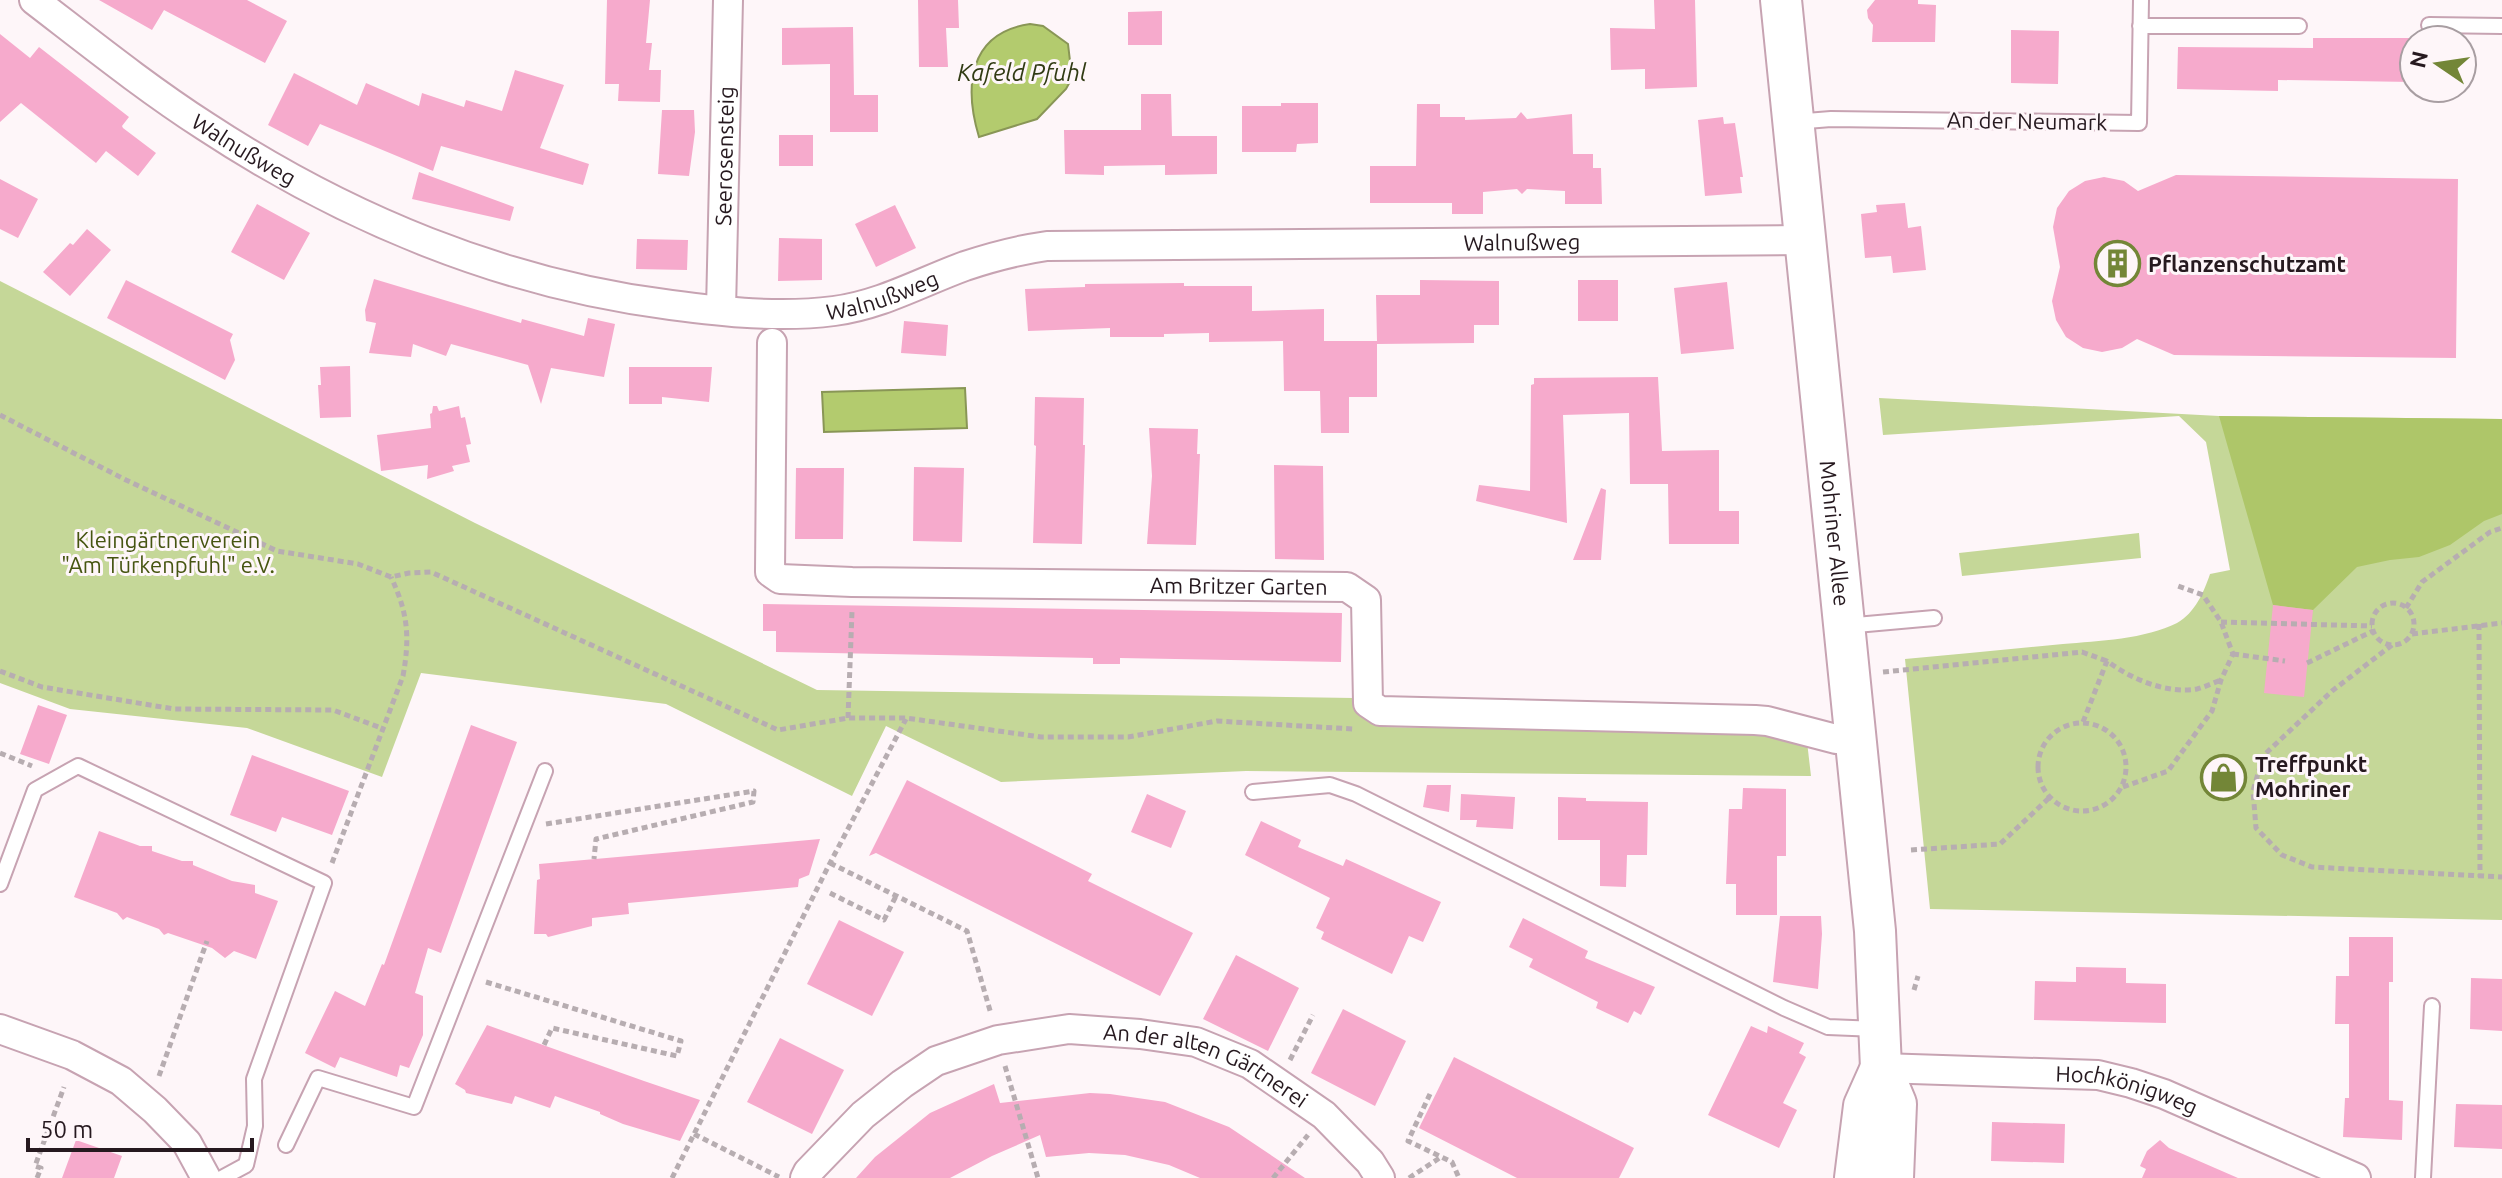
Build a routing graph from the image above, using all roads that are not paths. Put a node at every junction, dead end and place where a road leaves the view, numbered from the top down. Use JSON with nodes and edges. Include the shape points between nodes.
{"nodes":[{"id":1,"x":34,"y":0,"type":"edge"},
{"id":2,"x":728,"y":0,"type":"edge"},
{"id":3,"x":1781,"y":0,"type":"edge"},
{"id":4,"x":2141,"y":0,"type":"edge"},
{"id":5,"x":2140,"y":26,"type":"junction"},
{"id":6,"x":2299,"y":26,"type":"dead end"},
{"id":7,"x":2478,"y":26,"type":"edge"},
{"id":8,"x":2502,"y":26,"type":"edge"},
{"id":9,"x":1794,"y":122,"type":"junction"},
{"id":10,"x":1805,"y":240,"type":"junction"},
{"id":11,"x":721,"y":310,"type":"junction"},
{"id":12,"x":773,"y":329,"type":"junction"},
{"id":13,"x":1934,"y":618,"type":"dead end"},
{"id":14,"x":1845,"y":626,"type":"junction"},
{"id":15,"x":1856,"y":738,"type":"junction"},
{"id":16,"x":545,"y":771,"type":"dead end"},
{"id":17,"x":1253,"y":792,"type":"dead end"},
{"id":18,"x":0,"y":884,"type":"edge"},
{"id":19,"x":2432,"y":1006,"type":"dead end"},
{"id":20,"x":0,"y":1029,"type":"edge"},
{"id":21,"x":1880,"y":1029,"type":"junction"},
{"id":22,"x":1881,"y":1068,"type":"junction"},
{"id":23,"x":286,"y":1145,"type":"dead end"},
{"id":24,"x":206,"y":1178,"type":"edge"},
{"id":25,"x":222,"y":1178,"type":"edge"},
{"id":26,"x":805,"y":1178,"type":"edge"},
{"id":27,"x":1380,"y":1178,"type":"edge"},
{"id":28,"x":1855,"y":1178,"type":"edge"},
{"id":29,"x":1893,"y":1178,"type":"edge"},
{"id":30,"x":2356,"y":1178,"type":"edge"},
{"id":31,"x":2423,"y":1178,"type":"edge"}],
"edges":[{"from":1,"to":11,"type":"street","name":"Walnußweg","via":[[203,126],[397,230],[457,255],[544,280],[638,301]]},
{"from":2,"to":11,"type":"street","name":"Seerosensteig"},
{"from":3,"to":9,"type":"main road","name":"Mohriner Allee"},
{"from":4,"to":5,"type":"lane","name":"An der Neumark"},
{"from":5,"to":6,"type":"lane"},
{"from":5,"to":9,"type":"lane","name":"An der Neumark","via":[[2139,123]]},
{"from":7,"to":8,"type":"lane"},
{"from":9,"to":10,"type":"main road","name":"Mohriner Allee"},
{"from":10,"to":12,"type":"street","name":"Walnußweg","via":[[1047,246],[1014,251],[868,305]]},
{"from":10,"to":14,"type":"main road","name":"Mohriner Allee"},
{"from":11,"to":12,"type":"street","name":"Walnußweg"},
{"from":12,"to":15,"type":"street","name":"Am Britzer Garten","via":[[770,572],[780,579],[1347,587],[1366,600],[1368,703],[1380,711],[1755,720],[1836,739]]},
{"from":13,"to":14,"type":"lane"},
{"from":14,"to":15,"type":"main road","name":"Mohriner Allee"},
{"from":15,"to":21,"type":"main road","name":"Mohriner Allee"},
{"from":16,"to":23,"type":"lane","via":[[414,1107],[318,1078]]},
{"from":17,"to":21,"type":"lane","via":[[1330,785],[1356,794],[1784,1008],[1828,1027]]},
{"from":18,"to":25,"type":"lane","via":[[35,790],[78,766],[324,883],[254,1079],[255,1126],[246,1165]]},
{"from":19,"to":31,"type":"lane"},
{"from":20,"to":24,"type":"street","via":[[72,1055],[121,1081],[187,1143]]},
{"from":21,"to":22,"type":"main road","name":"Mohriner Allee"},
{"from":22,"to":28,"type":"main road","via":[[1864,1106]]},
{"from":22,"to":29,"type":"main road","via":[[1896,1104]]},
{"from":22,"to":30,"type":"street","name":"Hochkönigweg","via":[[2098,1075],[2164,1094]]},
{"from":26,"to":27,"type":"street","name":"An der alten Gärtnerei","via":[[863,1115],[936,1061],[998,1040],[1069,1029],[1196,1042],[1250,1064],[1324,1115]]}]}
